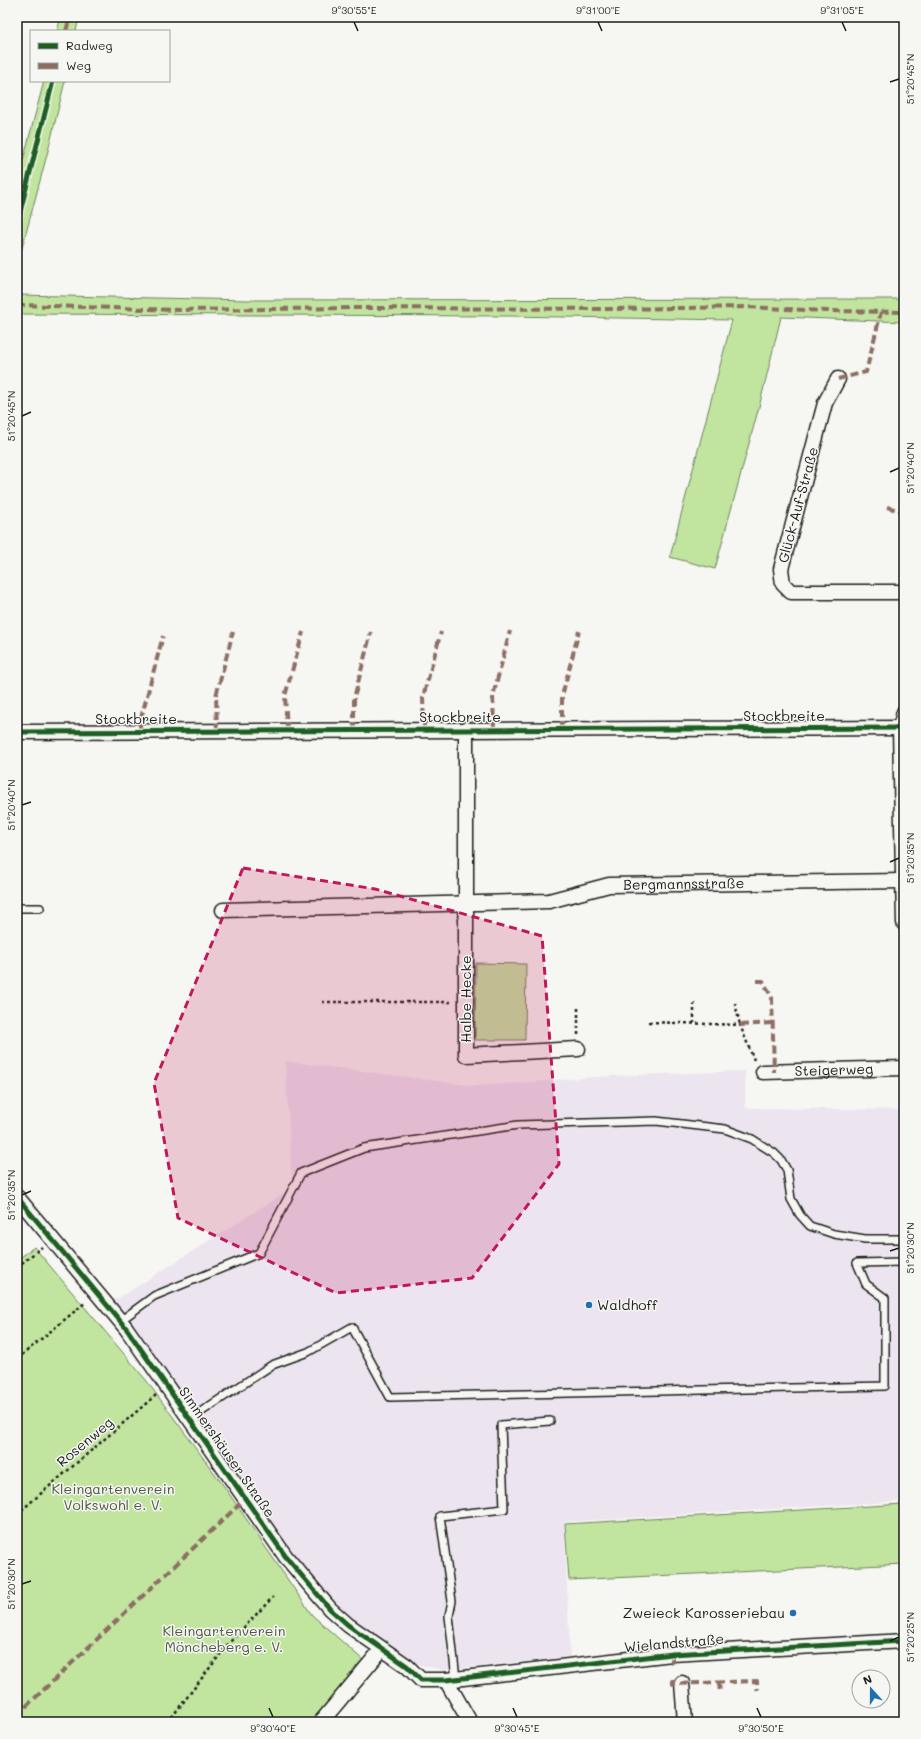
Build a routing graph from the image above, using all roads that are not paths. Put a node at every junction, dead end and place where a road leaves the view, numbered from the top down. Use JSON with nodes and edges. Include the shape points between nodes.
{"nodes":[{"id":1,"x":838,"y":379,"type":"dead end"},
{"id":2,"x":904,"y":592,"type":"edge"},
{"id":3,"x":904,"y":712,"type":"edge"},
{"id":4,"x":902,"y":728,"type":"edge"},
{"id":5,"x":466,"y":729,"type":"junction"},
{"id":6,"x":17,"y":732,"type":"edge"},
{"id":7,"x":904,"y":881,"type":"edge"},
{"id":8,"x":466,"y":903,"type":"junction"},
{"id":9,"x":17,"y":908,"type":"edge"},
{"id":10,"x":40,"y":908,"type":"dead end"},
{"id":11,"x":223,"y":910,"type":"dead end"},
{"id":12,"x":904,"y":923,"type":"edge"},
{"id":13,"x":578,"y":1049,"type":"road end"},
{"id":14,"x":904,"y":1068,"type":"edge"},
{"id":15,"x":763,"y":1072,"type":"road end"},
{"id":16,"x":17,"y":1197,"type":"edge"},
{"id":17,"x":904,"y":1239,"type":"edge"},
{"id":18,"x":904,"y":1262,"type":"edge"},
{"id":19,"x":120,"y":1321,"type":"junction"},
{"id":20,"x":190,"y":1419,"type":"junction"},
{"id":21,"x":550,"y":1422,"type":"dead end"},
{"id":22,"x":904,"y":1641,"type":"edge"},
{"id":23,"x":382,"y":1649,"type":"junction"},
{"id":24,"x":451,"y":1680,"type":"junction"},
{"id":25,"x":682,"y":1683,"type":"dead end"},
{"id":26,"x":321,"y":1722,"type":"edge"},
{"id":27,"x":470,"y":1722,"type":"edge"},
{"id":28,"x":685,"y":1722,"type":"edge"}],
"edges":[{"from":1,"to":2,"type":"street","name":"Glück-Auf-Straße","via":[[825,403],[781,569],[783,584],[791,592]]},
{"from":3,"to":4,"type":"street"},
{"from":4,"to":5,"type":"street","name":"Stockbreite"},
{"from":4,"to":7,"type":"street"},
{"from":5,"to":6,"type":"street","name":"Stockbreite"},
{"from":5,"to":8,"type":"street","name":"Halbe Hecke"},
{"from":7,"to":8,"type":"street","name":"Bergmannsstraße","via":[[609,885],[550,902]]},
{"from":7,"to":12,"type":"street"},
{"from":8,"to":11,"type":"street"},
{"from":8,"to":13,"type":"street","name":"Halbe Hecke","via":[[466,1055]]},
{"from":9,"to":10,"type":"lane"},
{"from":14,"to":15,"type":"street","name":"Steigerweg"},
{"from":16,"to":19,"type":"street","name":"Simmershäuser Straße"},
{"from":17,"to":19,"type":"lane","via":[[865,1239],[834,1234],[810,1226],[791,1199],[787,1170],[781,1160],[752,1139],[725,1130],[656,1121],[518,1126],[364,1148],[301,1173],[259,1253],[154,1296]]},
{"from":18,"to":20,"type":"lane","via":[[857,1263],[866,1284],[885,1298],[885,1386],[390,1397],[352,1327],[308,1352],[272,1365]]},
{"from":19,"to":20,"type":"street","name":"Simmershäuser Straße"},
{"from":20,"to":23,"type":"street","name":"Simmershäuser Straße","via":[[286,1557],[330,1609]]},
{"from":21,"to":24,"type":"lane","via":[[501,1425],[504,1509],[440,1516],[452,1601],[449,1616]]},
{"from":22,"to":24,"type":"street","name":"Wielandstraße","via":[[672,1654]]},
{"from":23,"to":24,"type":"street","name":"Simmershäuser Straße","via":[[407,1666],[421,1680]]},
{"from":23,"to":26,"type":"street"},
{"from":24,"to":27,"type":"street"},
{"from":25,"to":28,"type":"street"}]}
